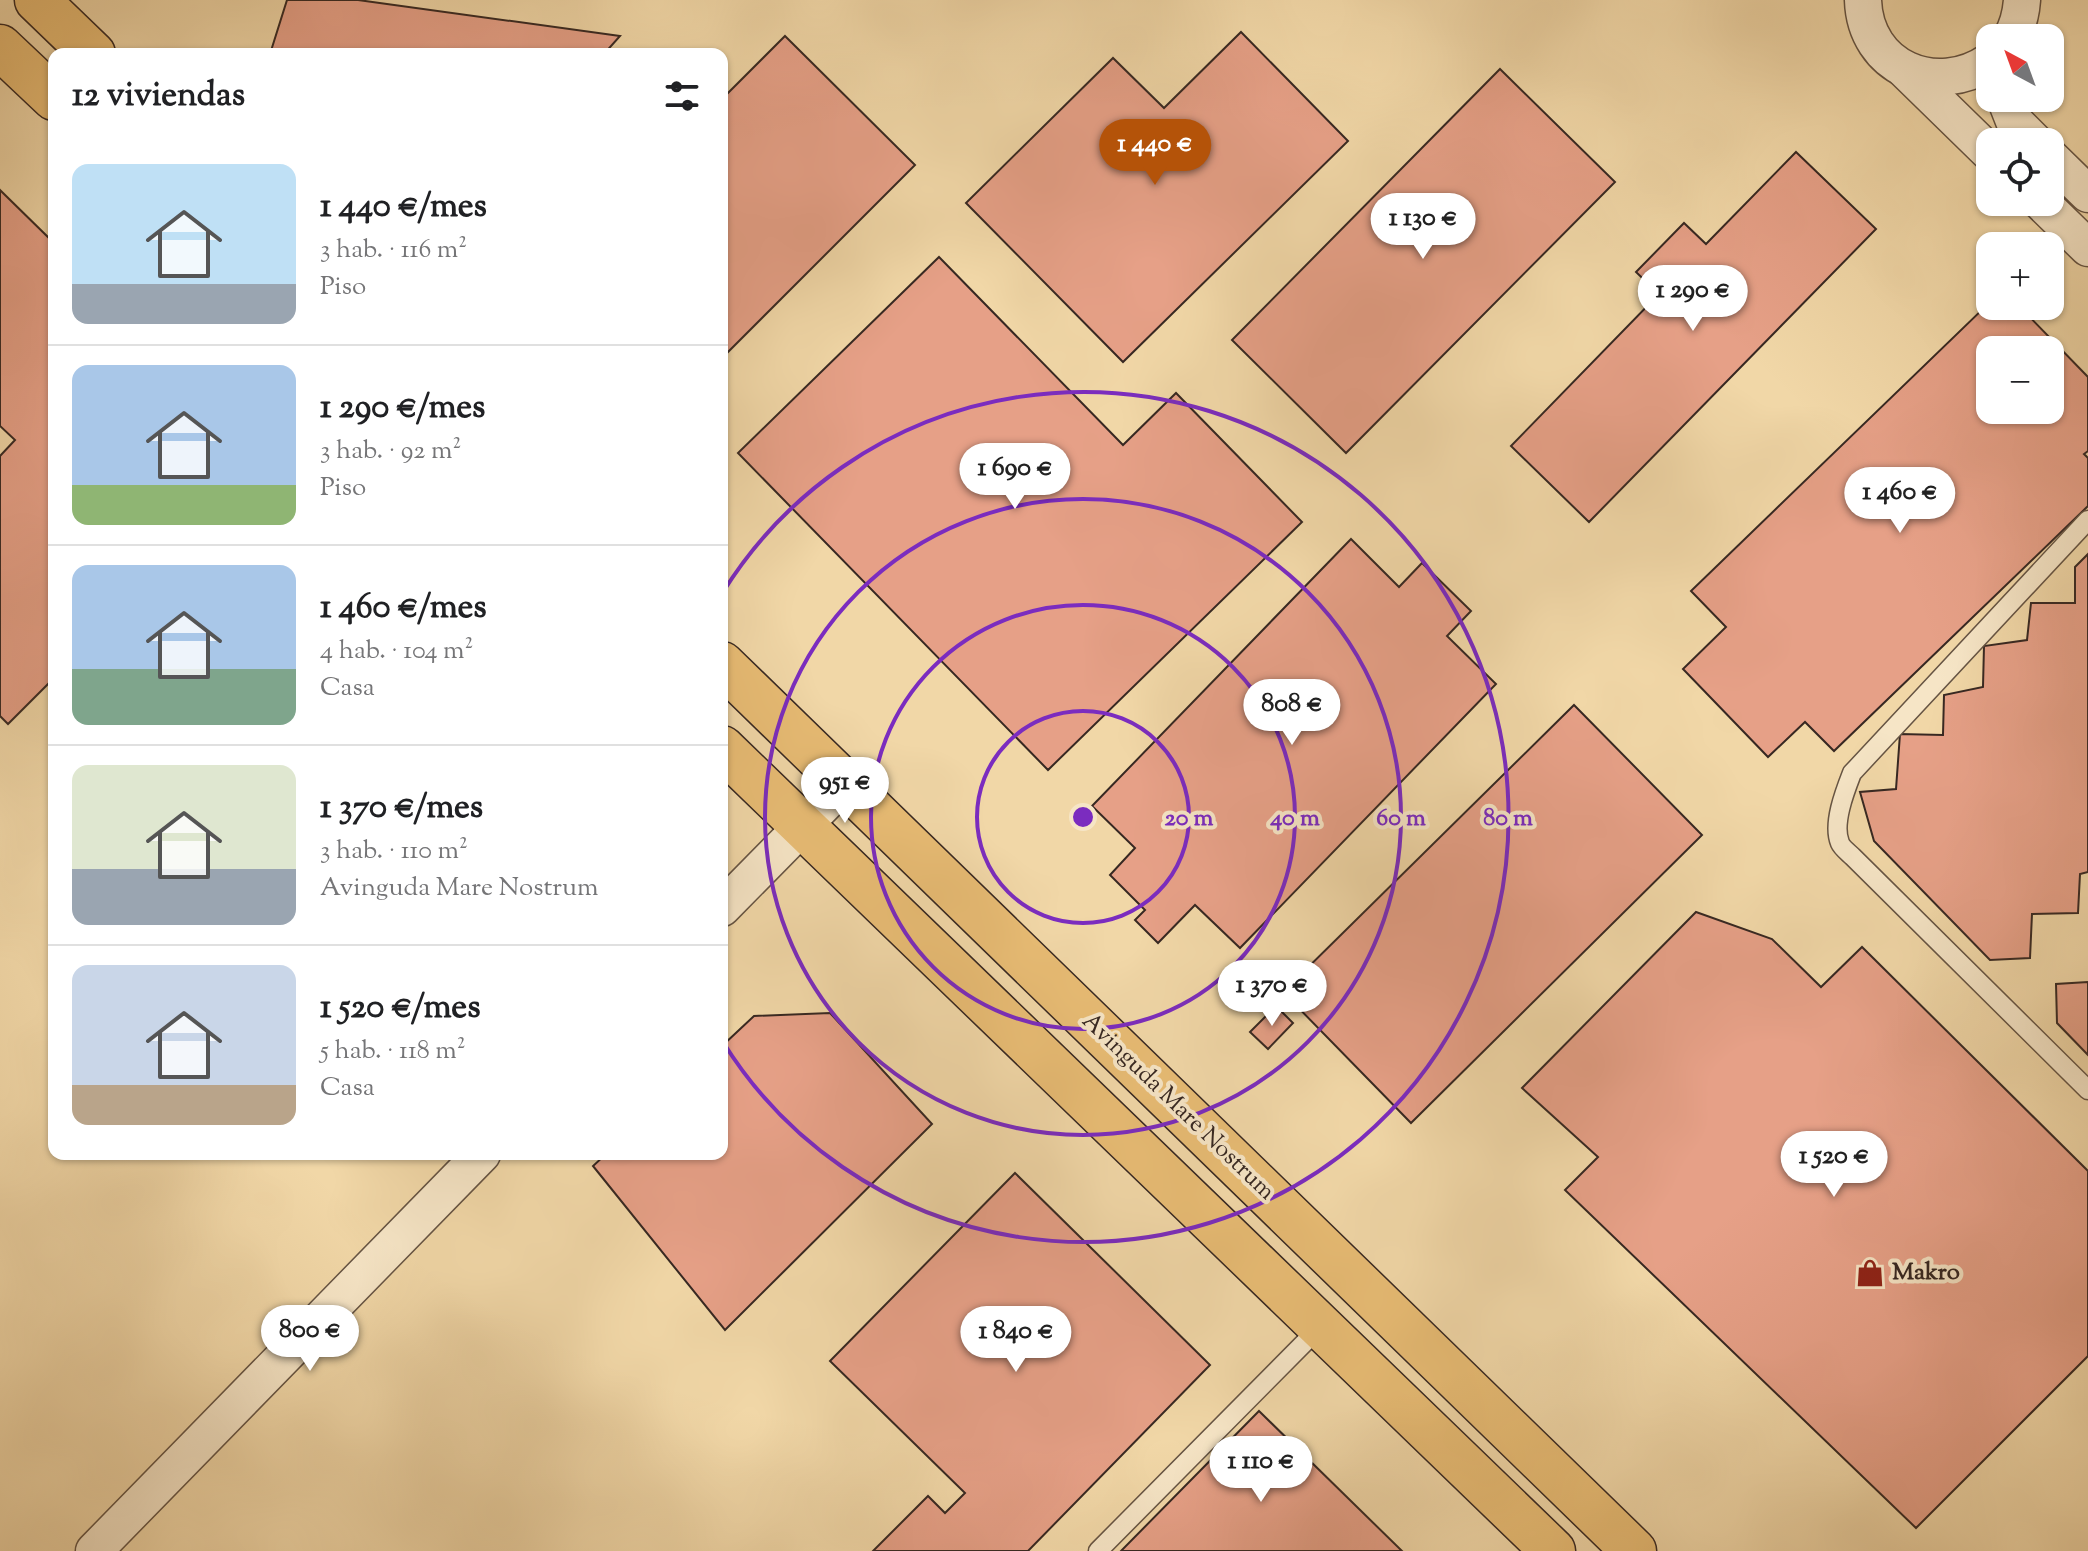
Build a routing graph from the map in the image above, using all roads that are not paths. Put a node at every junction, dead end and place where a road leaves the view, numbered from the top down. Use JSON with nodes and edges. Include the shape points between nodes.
{"nodes":[{"id":1,"x":37,"y":0,"type":"edge"},
{"id":2,"x":1856,"y":5,"type":"edge"},
{"id":3,"x":0,"y":47,"type":"edge"},
{"id":4,"x":87,"y":48,"type":"edge"},
{"id":5,"x":1903,"y":68,"type":"junction"},
{"id":6,"x":1976,"y":71,"type":"edge"},
{"id":7,"x":48,"y":92,"type":"edge"},
{"id":8,"x":1976,"y":139,"type":"edge"},
{"id":9,"x":2064,"y":171,"type":"edge"},
{"id":10,"x":2088,"y":194,"type":"edge"},
{"id":11,"x":2055,"y":216,"type":"edge"},
{"id":12,"x":2088,"y":248,"type":"edge"},
{"id":13,"x":2088,"y":520,"type":"edge"},
{"id":14,"x":728,"y":670,"type":"edge"},
{"id":15,"x":728,"y":754,"type":"edge"},
{"id":16,"x":845,"y":783,"type":"junction"},
{"id":17,"x":802,"y":826,"type":"junction"},
{"id":18,"x":728,"y":902,"type":"edge"},
{"id":19,"x":2088,"y":1090,"type":"edge"},
{"id":20,"x":476,"y":1160,"type":"edge"},
{"id":21,"x":1320,"y":1327,"type":"junction"},
{"id":22,"x":94,"y":1551,"type":"edge"},
{"id":23,"x":1098,"y":1551,"type":"edge"},
{"id":24,"x":1553,"y":1551,"type":"edge"},
{"id":25,"x":1634,"y":1551,"type":"edge"}],
"edges":[{"from":1,"to":4,"type":"main road"},
{"from":2,"to":5,"type":"street","via":[[1885,55]]},
{"from":3,"to":7,"type":"main road"},
{"from":5,"to":6,"type":"street","via":[[1927,77],[1952,78]]},
{"from":5,"to":8,"type":"street"},
{"from":9,"to":10,"type":"street"},
{"from":11,"to":12,"type":"street"},
{"from":13,"to":19,"type":"lane","via":[[1852,773],[1839,829],[1840,843],[1853,857]]},
{"from":14,"to":16,"type":"main road","name":"Avinguda Mare Nostrum"},
{"from":15,"to":17,"type":"main road"},
{"from":16,"to":17,"type":"street"},
{"from":16,"to":25,"type":"main road","name":"Avinguda Mare Nostrum"},
{"from":17,"to":18,"type":"street"},
{"from":17,"to":21,"type":"main road"},
{"from":20,"to":22,"type":"street"},
{"from":21,"to":23,"type":"lane"},
{"from":21,"to":24,"type":"main road"}]}
